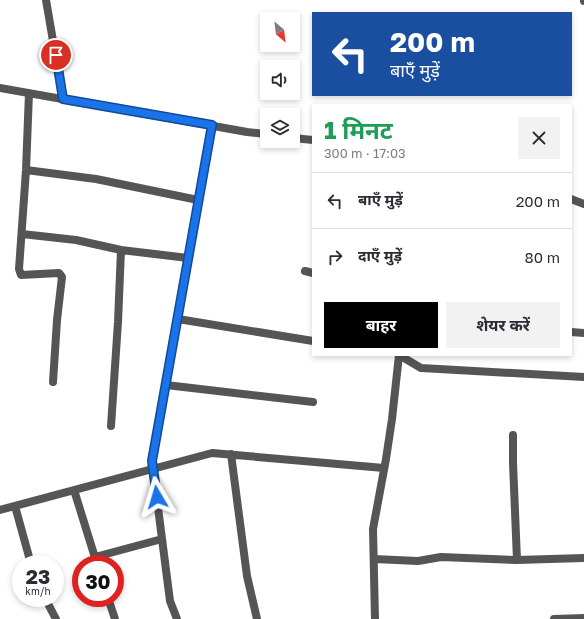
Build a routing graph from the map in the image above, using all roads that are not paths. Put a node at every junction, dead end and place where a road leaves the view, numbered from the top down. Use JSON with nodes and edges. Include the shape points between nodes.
{"nodes":[{"id":1,"x":46,"y":0,"type":"edge"},
{"id":2,"x":0,"y":87,"type":"edge"},
{"id":3,"x":29,"y":93,"type":"junction"},
{"id":4,"x":63,"y":99,"type":"junction"},
{"id":5,"x":212,"y":125,"type":"junction"},
{"id":6,"x":260,"y":133,"type":"edge"},
{"id":7,"x":300,"y":139,"type":"edge"},
{"id":8,"x":312,"y":140,"type":"edge"},
{"id":9,"x":26,"y":170,"type":"junction"},
{"id":10,"x":572,"y":198,"type":"edge"},
{"id":11,"x":198,"y":200,"type":"junction"},
{"id":12,"x":584,"y":204,"type":"edge"},
{"id":13,"x":22,"y":234,"type":"junction"},
{"id":14,"x":121,"y":250,"type":"junction"},
{"id":15,"x":188,"y":258,"type":"junction"},
{"id":16,"x":178,"y":319,"type":"junction"},
{"id":17,"x":572,"y":332,"type":"edge"},
{"id":18,"x":584,"y":333,"type":"edge"},
{"id":19,"x":312,"y":341,"type":"edge"},
{"id":20,"x":399,"y":356,"type":"edge"},
{"id":21,"x":401,"y":356,"type":"edge"},
{"id":22,"x":584,"y":377,"type":"edge"},
{"id":23,"x":53,"y":382,"type":"dead end"},
{"id":24,"x":166,"y":385,"type":"junction"},
{"id":25,"x":313,"y":402,"type":"dead end"},
{"id":26,"x":110,"y":426,"type":"dead end"},
{"id":27,"x":513,"y":435,"type":"dead end"},
{"id":28,"x":231,"y":454,"type":"junction"},
{"id":29,"x":384,"y":468,"type":"junction"},
{"id":30,"x":153,"y":469,"type":"junction"},
{"id":31,"x":74,"y":490,"type":"junction"},
{"id":32,"x":15,"y":506,"type":"junction"},
{"id":33,"x":0,"y":510,"type":"edge"},
{"id":34,"x":162,"y":539,"type":"junction"},
{"id":35,"x":29,"y":555,"type":"edge"},
{"id":36,"x":94,"y":555,"type":"edge"},
{"id":37,"x":112,"y":555,"type":"edge"},
{"id":38,"x":584,"y":558,"type":"edge"},
{"id":39,"x":374,"y":559,"type":"junction"},
{"id":40,"x":517,"y":560,"type":"junction"},
{"id":41,"x":50,"y":607,"type":"edge"},
{"id":42,"x":111,"y":607,"type":"edge"},
{"id":43,"x":584,"y":618,"type":"edge"},
{"id":44,"x":56,"y":619,"type":"edge"},
{"id":45,"x":115,"y":619,"type":"edge"},
{"id":46,"x":177,"y":619,"type":"edge"},
{"id":47,"x":257,"y":619,"type":"edge"},
{"id":48,"x":375,"y":619,"type":"edge"},
{"id":49,"x":554,"y":619,"type":"edge"}],
"edges":[{"from":1,"to":4,"type":"street"},
{"from":2,"to":3,"type":"street"},
{"from":3,"to":4,"type":"street"},
{"from":3,"to":9,"type":"street"},
{"from":4,"to":5,"type":"street"},
{"from":5,"to":6,"type":"street"},
{"from":5,"to":11,"type":"street"},
{"from":7,"to":8,"type":"street"},
{"from":9,"to":11,"type":"street","via":[[96,179]]},
{"from":9,"to":13,"type":"street"},
{"from":10,"to":12,"type":"street"},
{"from":11,"to":15,"type":"street"},
{"from":13,"to":14,"type":"street","via":[[76,240]]},
{"from":13,"to":23,"type":"street","via":[[19,269],[21,274],[59,273],[62,277]]},
{"from":14,"to":15,"type":"street"},
{"from":14,"to":26,"type":"street"},
{"from":15,"to":16,"type":"street"},
{"from":16,"to":19,"type":"street"},
{"from":16,"to":24,"type":"street"},
{"from":17,"to":18,"type":"street"},
{"from":20,"to":29,"type":"street"},
{"from":21,"to":22,"type":"street","via":[[421,368]]},
{"from":24,"to":25,"type":"street"},
{"from":24,"to":30,"type":"street","via":[[152,461]]},
{"from":27,"to":40,"type":"street"},
{"from":28,"to":29,"type":"street"},
{"from":28,"to":30,"type":"street","via":[[212,453]]},
{"from":28,"to":47,"type":"street","via":[[246,576]]},
{"from":29,"to":39,"type":"street","via":[[373,529]]},
{"from":30,"to":31,"type":"street"},
{"from":30,"to":34,"type":"street"},
{"from":31,"to":32,"type":"street"},
{"from":31,"to":36,"type":"street"},
{"from":32,"to":33,"type":"street"},
{"from":32,"to":35,"type":"street"},
{"from":34,"to":37,"type":"street"},
{"from":34,"to":46,"type":"street","via":[[170,601]]},
{"from":38,"to":40,"type":"street"},
{"from":39,"to":40,"type":"street","via":[[418,561],[441,556]]},
{"from":39,"to":48,"type":"street"},
{"from":41,"to":44,"type":"street"},
{"from":42,"to":45,"type":"street"},
{"from":43,"to":49,"type":"street"}]}
